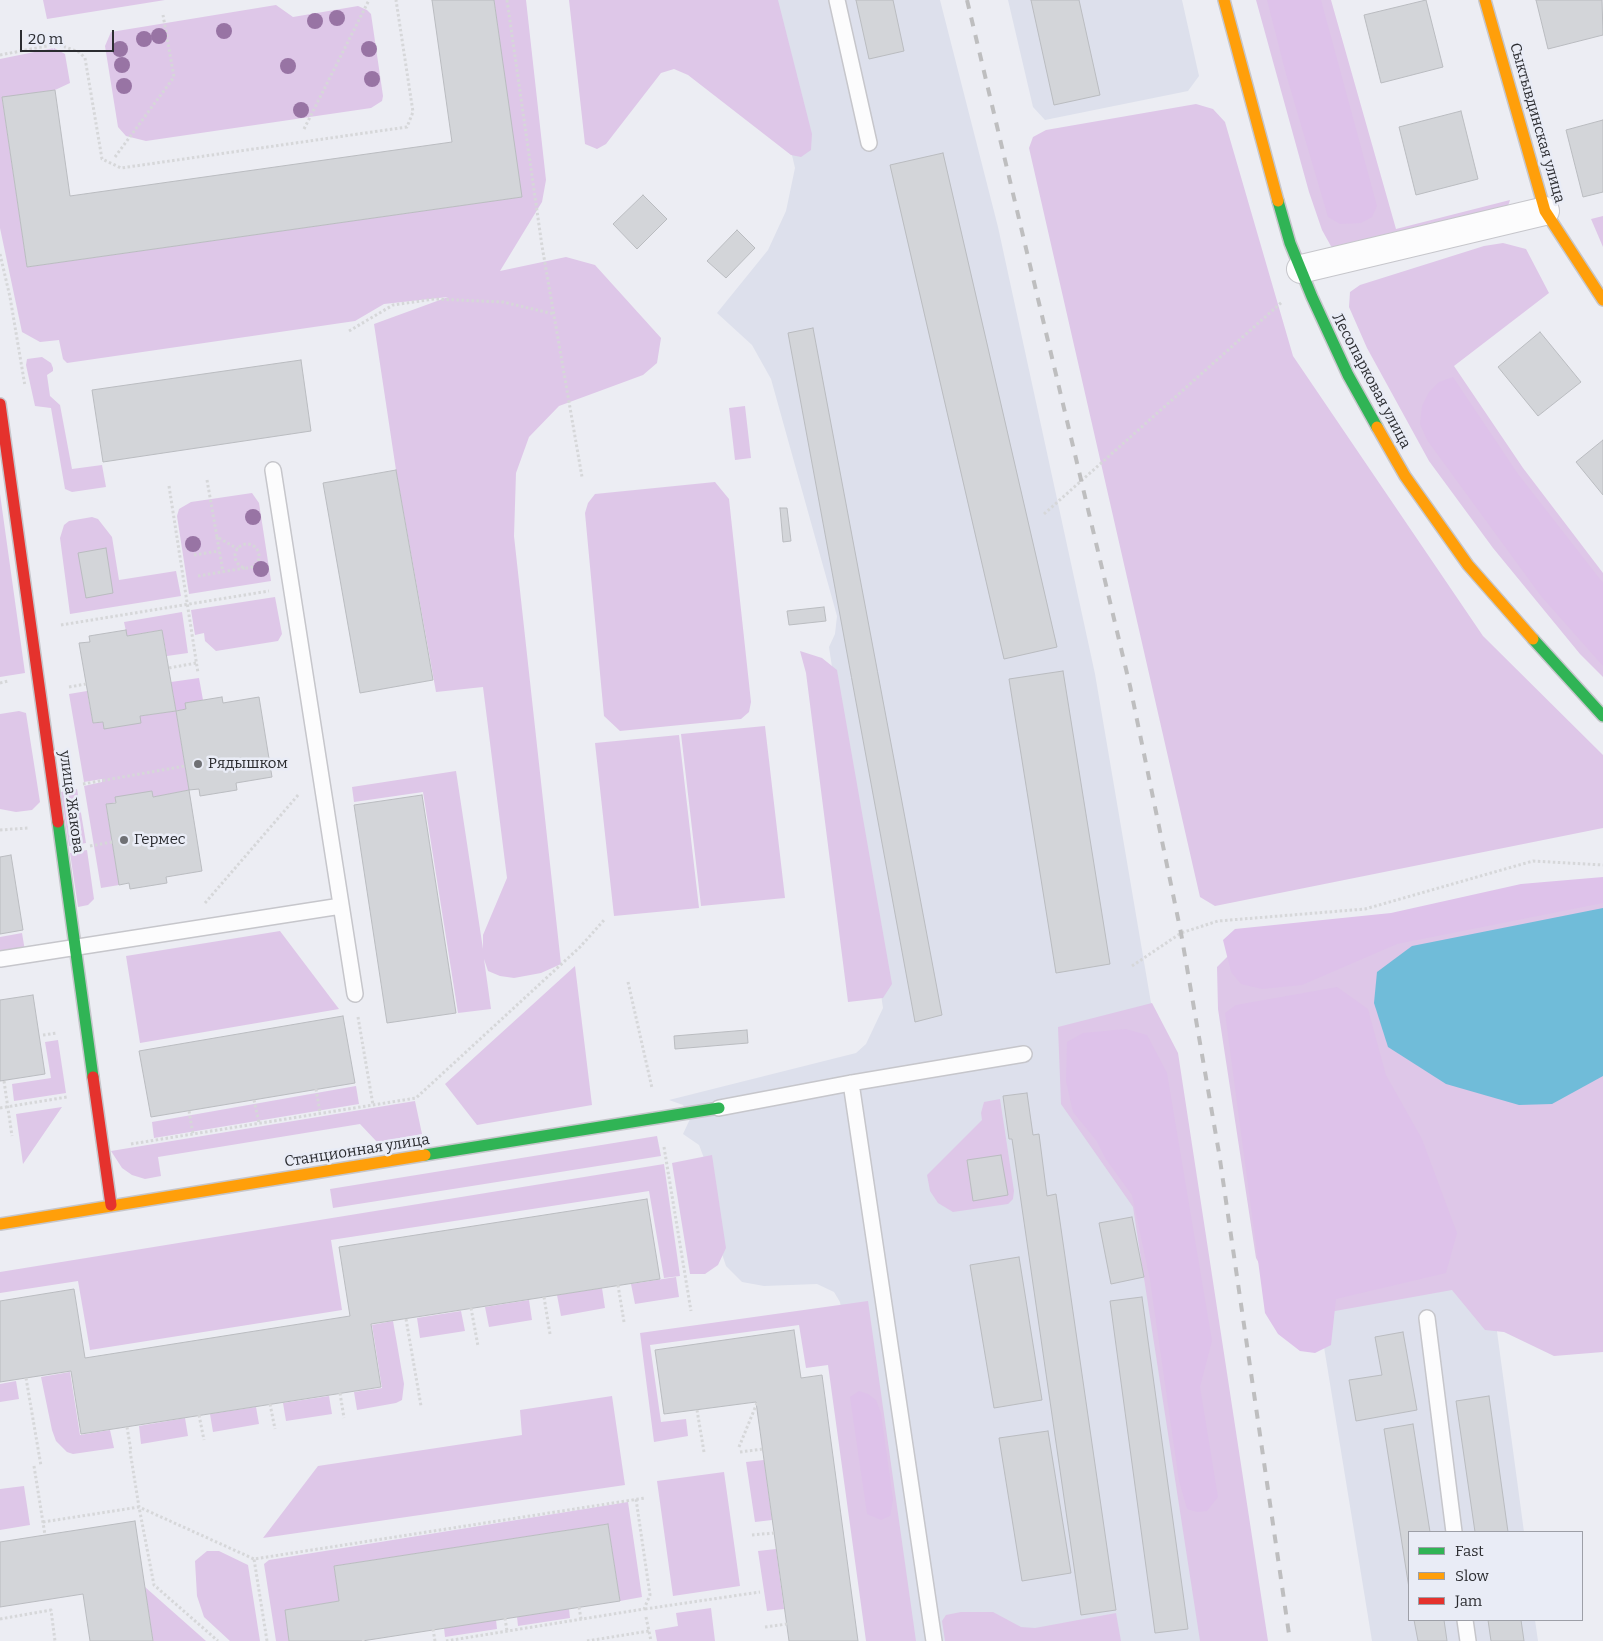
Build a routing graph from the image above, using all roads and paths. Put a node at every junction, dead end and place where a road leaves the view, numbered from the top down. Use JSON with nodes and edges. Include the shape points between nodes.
{"nodes":[{"id":1,"x":369,"y":0,"type":"edge"},
{"id":2,"x":396,"y":0,"type":"edge"},
{"id":3,"x":508,"y":0,"type":"edge"},
{"id":4,"x":837,"y":0,"type":"edge"},
{"id":5,"x":1224,"y":0,"type":"edge"},
{"id":6,"x":1485,"y":0,"type":"edge"},
{"id":7,"x":163,"y":15,"type":"dead end"},
{"id":8,"x":0,"y":55,"type":"edge"},
{"id":9,"x":304,"y":129,"type":"dead end"},
{"id":10,"x":869,"y":143,"type":"dead end"},
{"id":11,"x":115,"y":157,"type":"dead end"},
{"id":12,"x":1545,"y":211,"type":"junction"},
{"id":13,"x":0,"y":254,"type":"edge"},
{"id":14,"x":1301,"y":269,"type":"junction"},
{"id":15,"x":1284,"y":300,"type":"dead end"},
{"id":16,"x":1603,"y":300,"type":"edge"},
{"id":17,"x":554,"y":314,"type":"junction"},
{"id":18,"x":348,"y":331,"type":"dead end"},
{"id":19,"x":26,"y":392,"type":"dead end"},
{"id":20,"x":0,"y":404,"type":"edge"},
{"id":21,"x":273,"y":470,"type":"dead end"},
{"id":22,"x":582,"y":477,"type":"dead end"},
{"id":23,"x":207,"y":480,"type":"dead end"},
{"id":24,"x":170,"y":486,"type":"dead end"},
{"id":25,"x":1044,"y":514,"type":"dead end"},
{"id":26,"x":217,"y":537,"type":"junction"},
{"id":27,"x":238,"y":549,"type":"junction"},
{"id":28,"x":219,"y":551,"type":"junction"},
{"id":29,"x":194,"y":554,"type":"dead end"},
{"id":30,"x":248,"y":568,"type":"junction"},
{"id":31,"x":223,"y":572,"type":"junction"},
{"id":32,"x":198,"y":576,"type":"dead end"},
{"id":33,"x":291,"y":587,"type":"junction"},
{"id":34,"x":188,"y":604,"type":"junction"},
{"id":35,"x":58,"y":626,"type":"dead end"},
{"id":36,"x":196,"y":663,"type":"junction"},
{"id":37,"x":169,"y":668,"type":"dead end"},
{"id":38,"x":198,"y":673,"type":"dead end"},
{"id":39,"x":1603,"y":716,"type":"edge"},
{"id":40,"x":185,"y":766,"type":"dead end"},
{"id":41,"x":320,"y":771,"type":"junction"},
{"id":42,"x":80,"y":784,"type":"dead end"},
{"id":43,"x":1603,"y":865,"type":"edge"},
{"id":44,"x":341,"y":906,"type":"junction"},
{"id":45,"x":605,"y":919,"type":"dead end"},
{"id":46,"x":181,"y":931,"type":"junction"},
{"id":47,"x":76,"y":947,"type":"junction"},
{"id":48,"x":0,"y":959,"type":"edge"},
{"id":49,"x":1132,"y":966,"type":"dead end"},
{"id":50,"x":628,"y":982,"type":"dead end"},
{"id":51,"x":355,"y":994,"type":"joint"},
{"id":52,"x":60,"y":1033,"type":"dead end"},
{"id":53,"x":43,"y":1035,"type":"dead end"},
{"id":54,"x":1024,"y":1054,"type":"dead end"},
{"id":55,"x":4,"y":1080,"type":"dead end"},
{"id":56,"x":851,"y":1083,"type":"junction"},
{"id":57,"x":316,"y":1089,"type":"dead end"},
{"id":58,"x":653,"y":1093,"type":"dead end"},
{"id":59,"x":70,"y":1097,"type":"dead end"},
{"id":60,"x":254,"y":1100,"type":"dead end"},
{"id":61,"x":372,"y":1105,"type":"junction"},
{"id":62,"x":8,"y":1106,"type":"junction"},
{"id":63,"x":0,"y":1108,"type":"edge"},
{"id":64,"x":719,"y":1108,"type":"joint"},
{"id":65,"x":189,"y":1111,"type":"dead end"},
{"id":66,"x":320,"y":1113,"type":"junction"},
{"id":67,"x":259,"y":1123,"type":"junction"},
{"id":68,"x":193,"y":1134,"type":"junction"},
{"id":69,"x":12,"y":1136,"type":"dead end"},
{"id":70,"x":104,"y":1149,"type":"junction"},
{"id":71,"x":666,"y":1158,"type":"dead end"},
{"id":72,"x":111,"y":1205,"type":"junction"},
{"id":73,"x":0,"y":1224,"type":"edge"},
{"id":74,"x":618,"y":1285,"type":"dead end"},
{"id":75,"x":544,"y":1297,"type":"dead end"},
{"id":76,"x":471,"y":1308,"type":"dead end"},
{"id":77,"x":691,"y":1312,"type":"dead end"},
{"id":78,"x":1427,"y":1318,"type":"dead end"},
{"id":79,"x":406,"y":1319,"type":"dead end"},
{"id":80,"x":624,"y":1322,"type":"dead end"},
{"id":81,"x":550,"y":1334,"type":"dead end"},
{"id":82,"x":478,"y":1346,"type":"dead end"},
{"id":83,"x":26,"y":1378,"type":"dead end"},
{"id":84,"x":340,"y":1393,"type":"dead end"},
{"id":85,"x":756,"y":1403,"type":"dead end"},
{"id":86,"x":270,"y":1404,"type":"dead end"},
{"id":87,"x":421,"y":1406,"type":"dead end"},
{"id":88,"x":697,"y":1410,"type":"dead end"},
{"id":89,"x":199,"y":1415,"type":"dead end"},
{"id":90,"x":344,"y":1418,"type":"dead end"},
{"id":91,"x":127,"y":1427,"type":"dead end"},
{"id":92,"x":274,"y":1429,"type":"dead end"},
{"id":93,"x":204,"y":1440,"type":"dead end"},
{"id":94,"x":739,"y":1447,"type":"dead end"},
{"id":95,"x":763,"y":1449,"type":"dead end"},
{"id":96,"x":704,"y":1452,"type":"dead end"},
{"id":97,"x":740,"y":1452,"type":"dead end"},
{"id":98,"x":34,"y":1466,"type":"dead end"},
{"id":99,"x":41,"y":1466,"type":"dead end"},
{"id":100,"x":645,"y":1498,"type":"dead end"},
{"id":101,"x":636,"y":1499,"type":"junction"},
{"id":102,"x":139,"y":1506,"type":"junction"},
{"id":103,"x":43,"y":1522,"type":"junction"},
{"id":104,"x":1454,"y":1531,"type":"edge"},
{"id":105,"x":774,"y":1532,"type":"dead end"},
{"id":106,"x":752,"y":1535,"type":"dead end"},
{"id":107,"x":45,"y":1536,"type":"dead end"},
{"id":108,"x":254,"y":1559,"type":"junction"},
{"id":109,"x":760,"y":1592,"type":"dead end"},
{"id":110,"x":579,"y":1607,"type":"dead end"},
{"id":111,"x":644,"y":1609,"type":"junction"},
{"id":112,"x":646,"y":1617,"type":"dead end"},
{"id":113,"x":505,"y":1618,"type":"dead end"},
{"id":114,"x":0,"y":1619,"type":"edge"},
{"id":115,"x":581,"y":1619,"type":"junction"},
{"id":116,"x":1465,"y":1621,"type":"edge"},
{"id":117,"x":787,"y":1624,"type":"dead end"},
{"id":118,"x":765,"y":1627,"type":"dead end"},
{"id":119,"x":433,"y":1629,"type":"dead end"},
{"id":120,"x":508,"y":1631,"type":"junction"},
{"id":121,"x":649,"y":1631,"type":"junction"},
{"id":122,"x":55,"y":1641,"type":"edge"},
{"id":123,"x":218,"y":1641,"type":"edge"},
{"id":124,"x":267,"y":1641,"type":"edge"},
{"id":125,"x":434,"y":1641,"type":"edge"},
{"id":126,"x":446,"y":1641,"type":"edge"},
{"id":127,"x":587,"y":1641,"type":"edge"},
{"id":128,"x":650,"y":1641,"type":"edge"},
{"id":129,"x":934,"y":1641,"type":"edge"},
{"id":130,"x":1468,"y":1641,"type":"edge"}],
"edges":[{"from":1,"to":9,"type":"path"},
{"from":2,"to":8,"type":"path","via":[[413,112],[407,127],[120,168],[102,159],[85,58],[79,52],[57,44]]},
{"from":3,"to":17,"type":"path"},
{"from":4,"to":10,"type":"lane"},
{"from":5,"to":14,"type":"street","name":"Лесопарковая улица","via":[[1258,134],[1290,243]]},
{"from":6,"to":12,"type":"street","name":"Сыктывдинская улица"},
{"from":7,"to":11,"type":"path","via":[[174,78]]},
{"from":12,"to":14,"type":"street"},
{"from":12,"to":16,"type":"street","name":"Сыктывдинская улица"},
{"from":13,"to":19,"type":"path"},
{"from":14,"to":39,"type":"street","name":"Лесопарковая улица","via":[[1348,375],[1405,476],[1468,565]]},
{"from":15,"to":25,"type":"path"},
{"from":17,"to":18,"type":"path","via":[[503,302],[434,299],[393,305]]},
{"from":17,"to":22,"type":"path"},
{"from":20,"to":47,"type":"street","name":"улица Жакова"},
{"from":21,"to":33,"type":"lane"},
{"from":23,"to":26,"type":"path"},
{"from":24,"to":34,"type":"path"},
{"from":26,"to":27,"type":"path"},
{"from":26,"to":28,"type":"path"},
{"from":27,"to":30,"type":"path","via":[[236,560],[240,566]]},
{"from":27,"to":30,"type":"path","via":[[248,544],[257,550],[258,561]]},
{"from":28,"to":29,"type":"path"},
{"from":28,"to":31,"type":"path"},
{"from":30,"to":31,"type":"path"},
{"from":31,"to":32,"type":"path"},
{"from":33,"to":34,"type":"path"},
{"from":33,"to":41,"type":"lane"},
{"from":34,"to":35,"type":"path"},
{"from":34,"to":36,"type":"path"},
{"from":36,"to":37,"type":"path"},
{"from":36,"to":38,"type":"path"},
{"from":40,"to":42,"type":"path"},
{"from":41,"to":44,"type":"lane"},
{"from":41,"to":46,"type":"path"},
{"from":43,"to":49,"type":"path","via":[[1534,862],[1365,909],[1218,920],[1181,933]]},
{"from":44,"to":46,"type":"lane"},
{"from":44,"to":51,"type":"lane"},
{"from":45,"to":61,"type":"path","via":[[580,947],[416,1098]]},
{"from":46,"to":47,"type":"lane"},
{"from":47,"to":48,"type":"lane"},
{"from":47,"to":70,"type":"street","name":"улица Жакова"},
{"from":50,"to":58,"type":"path"},
{"from":51,"to":61,"type":"path"},
{"from":52,"to":53,"type":"path"},
{"from":54,"to":56,"type":"lane"},
{"from":55,"to":62,"type":"path"},
{"from":56,"to":64,"type":"lane"},
{"from":56,"to":129,"type":"lane"},
{"from":57,"to":66,"type":"path"},
{"from":59,"to":62,"type":"path"},
{"from":60,"to":67,"type":"path"},
{"from":61,"to":66,"type":"path"},
{"from":62,"to":63,"type":"path"},
{"from":62,"to":69,"type":"path"},
{"from":64,"to":72,"type":"street","name":"Станционная улица"},
{"from":65,"to":68,"type":"path"},
{"from":66,"to":67,"type":"path"},
{"from":67,"to":68,"type":"path"},
{"from":68,"to":70,"type":"path"},
{"from":70,"to":72,"type":"street","name":"улица Жакова"},
{"from":71,"to":77,"type":"path"},
{"from":72,"to":73,"type":"street","name":"Станционная улица"},
{"from":74,"to":80,"type":"path"},
{"from":75,"to":81,"type":"path"},
{"from":76,"to":82,"type":"path"},
{"from":78,"to":104,"type":"lane"},
{"from":79,"to":87,"type":"path"},
{"from":83,"to":99,"type":"path"},
{"from":84,"to":90,"type":"path"},
{"from":85,"to":94,"type":"path"},
{"from":86,"to":92,"type":"path"},
{"from":88,"to":96,"type":"path"},
{"from":89,"to":93,"type":"path"},
{"from":91,"to":102,"type":"path"},
{"from":95,"to":97,"type":"path"},
{"from":98,"to":103,"type":"path"},
{"from":100,"to":101,"type":"path"},
{"from":101,"to":108,"type":"path"},
{"from":101,"to":111,"type":"path","via":[[650,1595]]},
{"from":102,"to":103,"type":"path"},
{"from":102,"to":108,"type":"path"},
{"from":102,"to":123,"type":"path","via":[[154,1585]]},
{"from":103,"to":107,"type":"path"},
{"from":105,"to":106,"type":"path"},
{"from":108,"to":124,"type":"path"},
{"from":109,"to":111,"type":"path"},
{"from":110,"to":115,"type":"path"},
{"from":111,"to":115,"type":"path"},
{"from":112,"to":121,"type":"path"},
{"from":113,"to":120,"type":"path"},
{"from":114,"to":122,"type":"path","via":[[51,1610]]},
{"from":115,"to":120,"type":"path"},
{"from":116,"to":130,"type":"lane"},
{"from":117,"to":118,"type":"path"},
{"from":119,"to":125,"type":"path"},
{"from":120,"to":126,"type":"path"},
{"from":121,"to":127,"type":"path"},
{"from":121,"to":128,"type":"path"}]}
